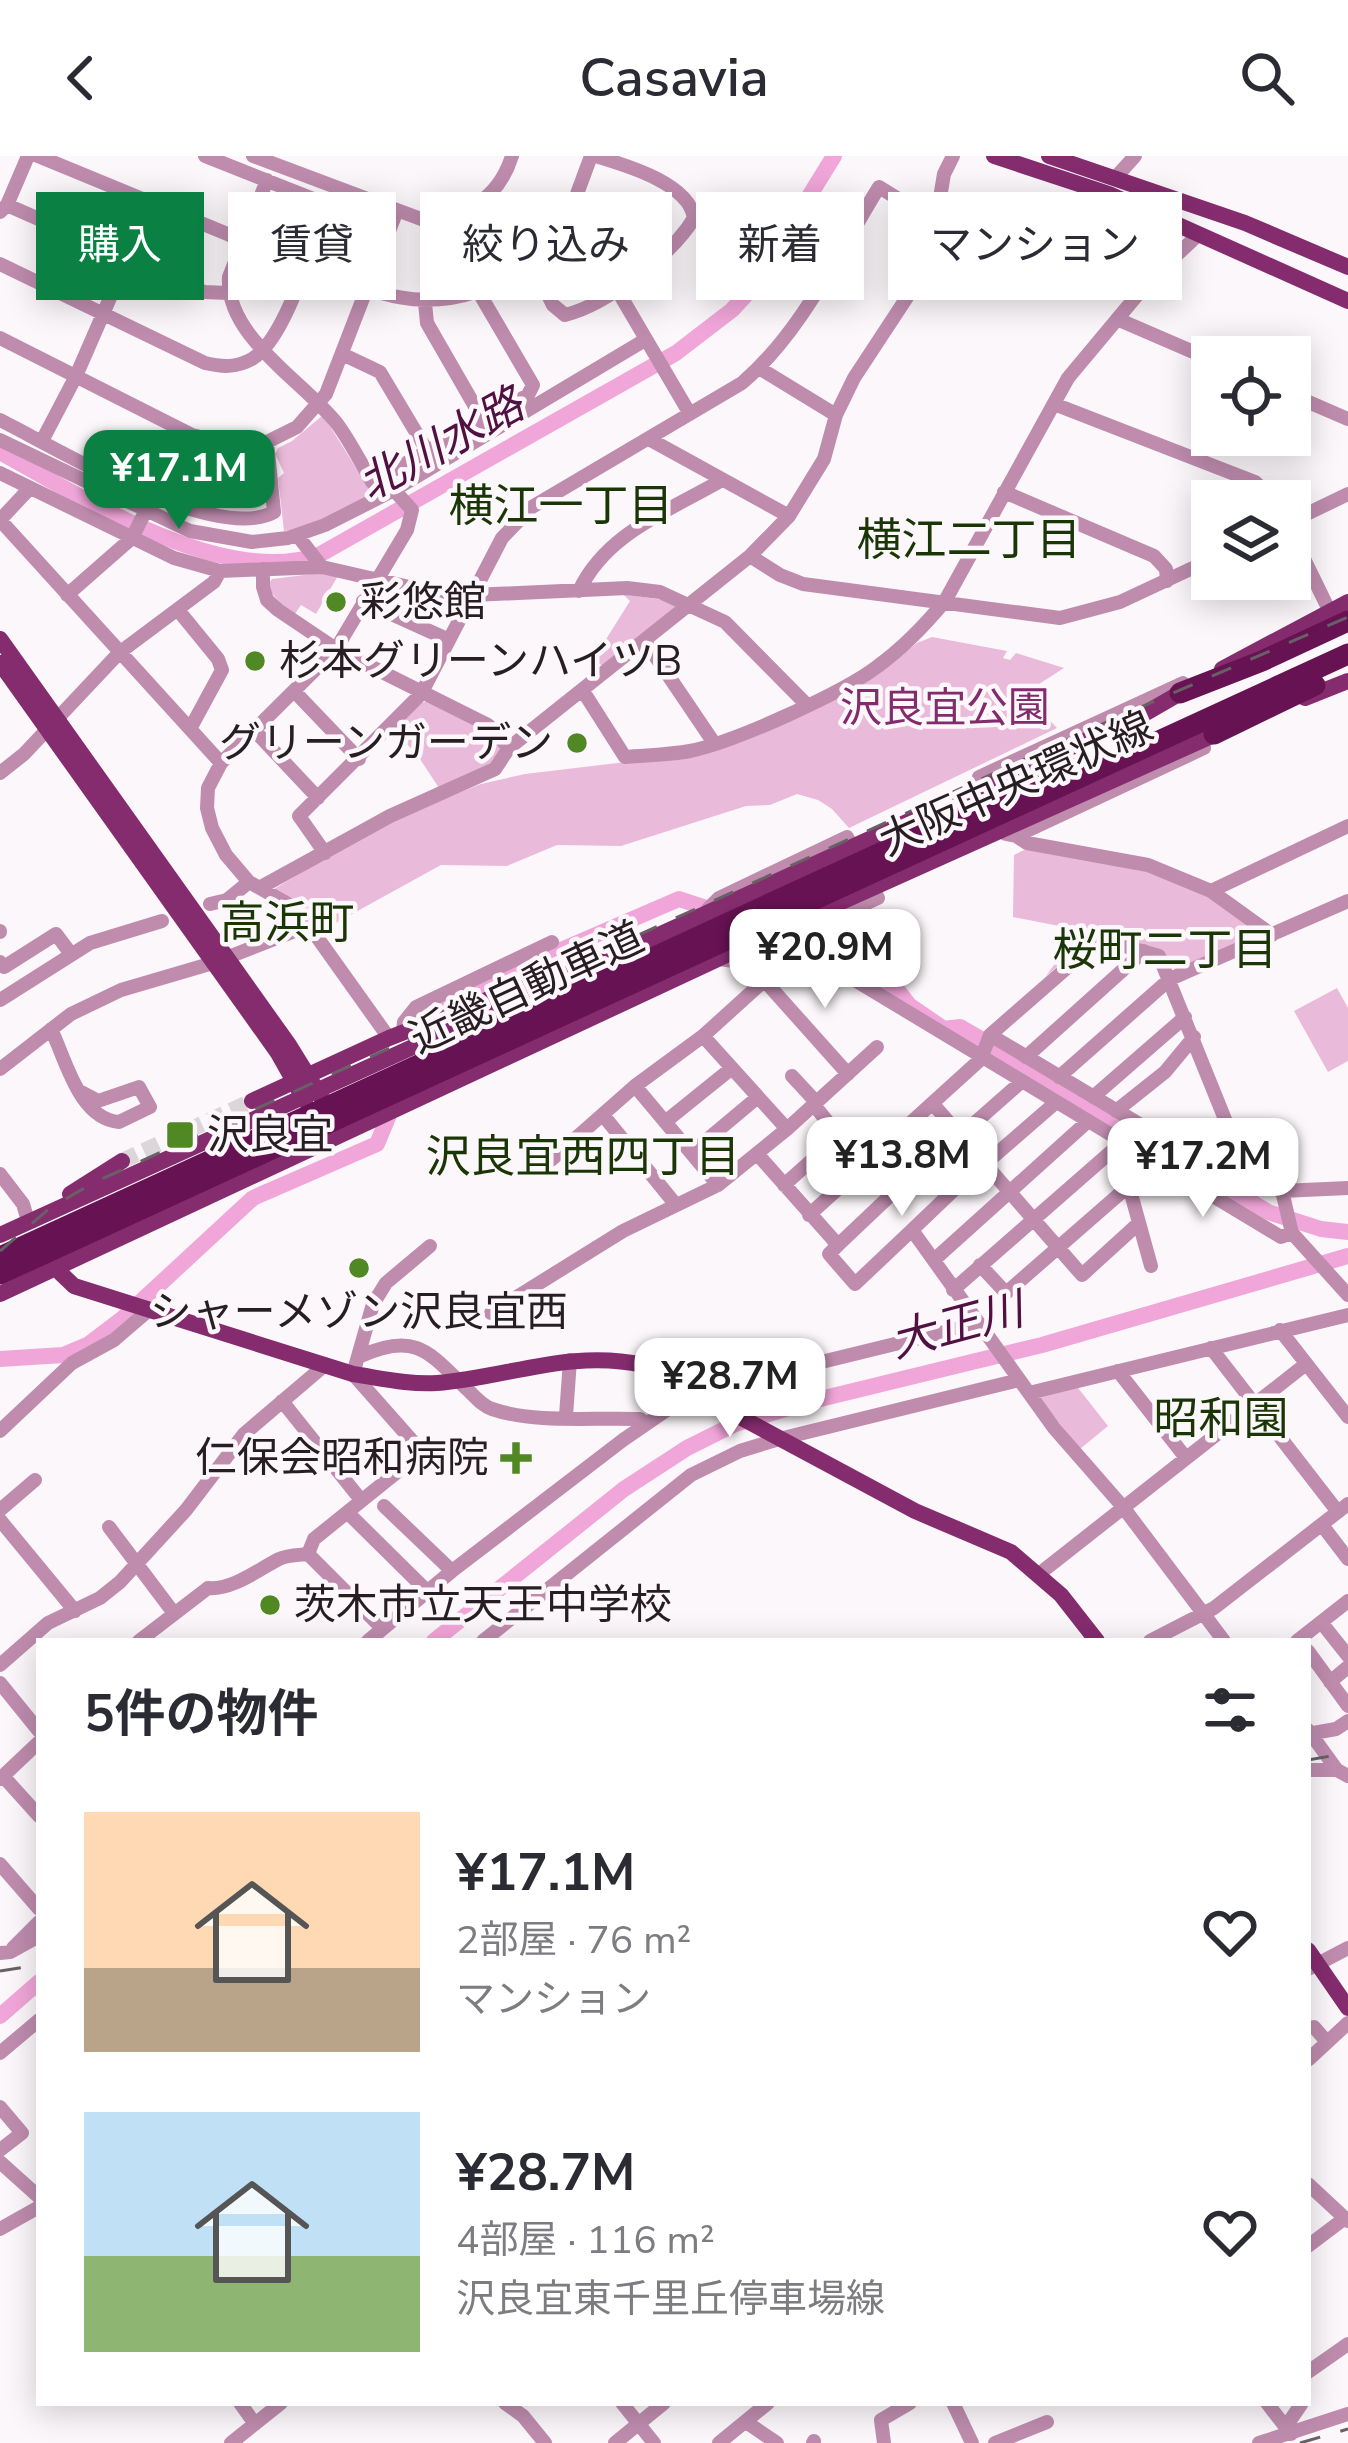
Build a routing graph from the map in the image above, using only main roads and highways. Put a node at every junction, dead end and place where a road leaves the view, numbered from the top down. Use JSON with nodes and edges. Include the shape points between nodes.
{"nodes":[{"id":1,"x":994,"y":156,"type":"edge"},
{"id":2,"x":1048,"y":156,"type":"edge"},
{"id":3,"x":1348,"y":267,"type":"edge"},
{"id":4,"x":1348,"y":302,"type":"edge"},
{"id":5,"x":1348,"y":602,"type":"edge"},
{"id":6,"x":1339,"y":616,"type":"edge"},
{"id":7,"x":1348,"y":638,"type":"edge"},
{"id":8,"x":0,"y":639,"type":"edge"},
{"id":9,"x":1348,"y":654,"type":"edge"},
{"id":10,"x":0,"y":662,"type":"edge"},
{"id":11,"x":1348,"y":669,"type":"edge"},
{"id":12,"x":1348,"y":681,"type":"edge"},
{"id":13,"x":1180,"y":693,"type":"junction"},
{"id":14,"x":52,"y":723,"type":"junction"},
{"id":15,"x":1214,"y":734,"type":"junction"},
{"id":16,"x":678,"y":925,"type":"junction"},
{"id":17,"x":300,"y":1077,"type":"junction"},
{"id":18,"x":252,"y":1101,"type":"tunnel mouth"},
{"id":19,"x":335,"y":1140,"type":"junction"},
{"id":20,"x":122,"y":1161,"type":"tunnel mouth"},
{"id":21,"x":34,"y":1219,"type":"junction"},
{"id":22,"x":0,"y":1234,"type":"edge"},
{"id":23,"x":0,"y":1257,"type":"edge"},
{"id":24,"x":53,"y":1270,"type":"junction"},
{"id":25,"x":0,"y":1274,"type":"edge"},
{"id":26,"x":0,"y":1294,"type":"edge"},
{"id":27,"x":1093,"y":1638,"type":"edge"},
{"id":28,"x":1311,"y":1961,"type":"edge"},
{"id":29,"x":1348,"y":2008,"type":"edge"}],
"edges":[{"from":1,"to":4,"type":"main road","via":[[1109,194]]},
{"from":2,"to":3,"type":"main road"},
{"from":5,"to":6,"type":"main road","name":"大阪中央環状線"},
{"from":6,"to":13,"type":"main road","name":"大阪中央環状線"},
{"from":6,"to":13,"type":"highway","via":[[1262,661]]},
{"from":7,"to":23,"type":"highway","name":"近畿自動車道"},
{"from":8,"to":14,"type":"main road"},
{"from":9,"to":25,"type":"highway","name":"近畿自動車道"},
{"from":10,"to":14,"type":"main road"},
{"from":11,"to":15,"type":"highway"},
{"from":12,"to":15,"type":"main road","name":"大阪中央環状線"},
{"from":13,"to":16,"type":"main road","name":"大阪中央環状線"},
{"from":14,"to":17,"type":"main road"},
{"from":15,"to":19,"type":"main road","name":"大阪中央環状線"},
{"from":16,"to":17,"type":"main road"},
{"from":16,"to":21,"type":"main road","name":"大阪中央環状線"},
{"from":17,"to":18,"type":"main road"},
{"from":17,"to":19,"type":"main road","via":[[316,1120]]},
{"from":19,"to":24,"type":"main road","name":"大阪中央環状線"},
{"from":20,"to":21,"type":"main road"},
{"from":21,"to":22,"type":"main road","name":"大阪中央環状線"},
{"from":21,"to":24,"type":"main road"},
{"from":24,"to":26,"type":"main road","name":"大阪中央環状線"},
{"from":24,"to":27,"type":"main road","via":[[74,1286],[397,1381],[437,1383],[594,1357],[643,1365],[915,1511],[1011,1552]]},
{"from":28,"to":29,"type":"main road"}]}
